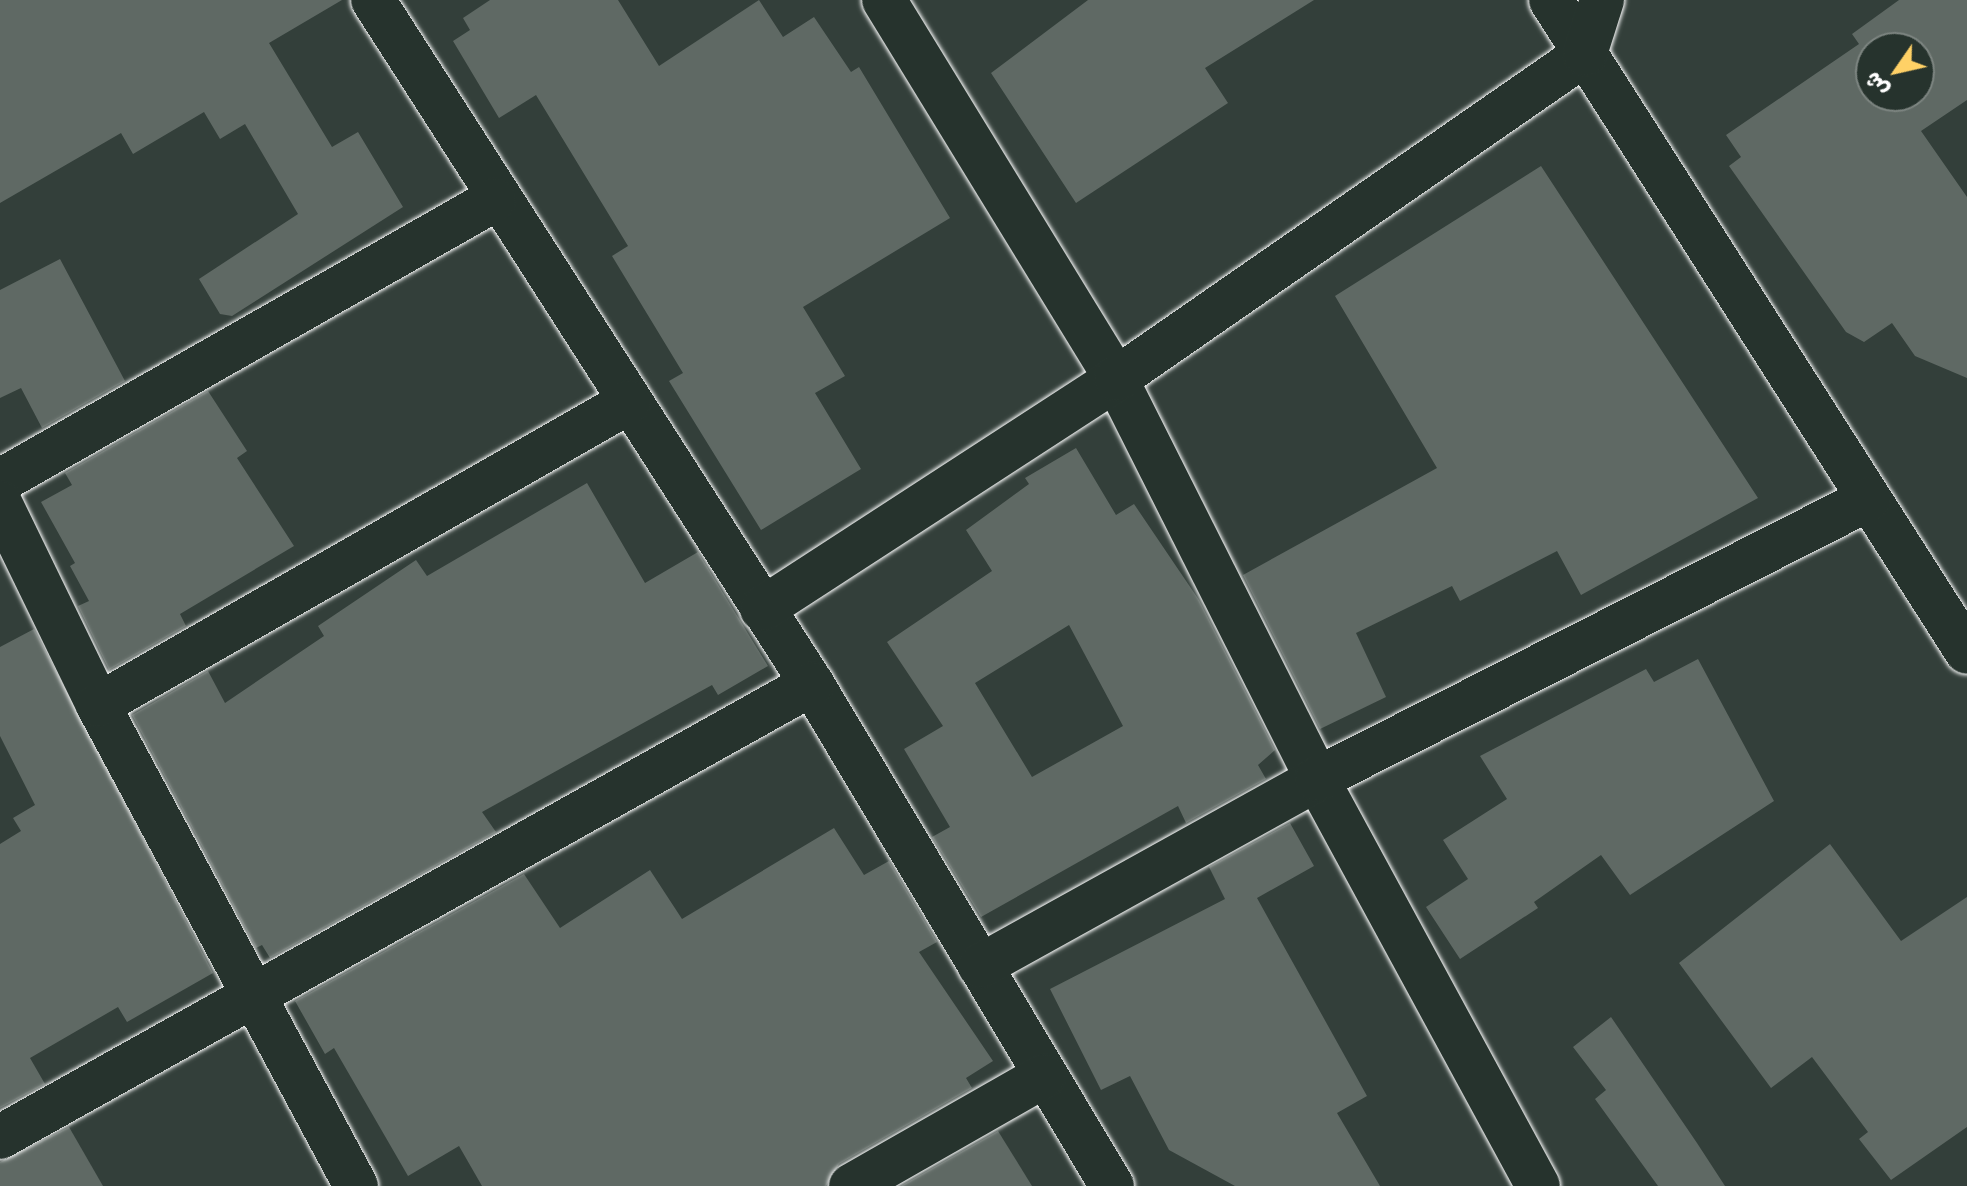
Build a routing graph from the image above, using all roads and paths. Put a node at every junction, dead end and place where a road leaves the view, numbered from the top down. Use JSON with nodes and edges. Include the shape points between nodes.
{"nodes":[{"id":1,"x":373,"y":0,"type":"edge"},
{"id":2,"x":884,"y":0,"type":"edge"},
{"id":3,"x":1551,"y":0,"type":"edge"},
{"id":4,"x":1602,"y":0,"type":"edge"},
{"id":5,"x":1585,"y":54,"type":"junction"},
{"id":6,"x":494,"y":200,"type":"junction"},
{"id":7,"x":1116,"y":379,"type":"junction"},
{"id":8,"x":629,"y":402,"type":"junction"},
{"id":9,"x":0,"y":481,"type":"edge"},
{"id":10,"x":1869,"y":499,"type":"junction"},
{"id":11,"x":0,"y":503,"type":"edge"},
{"id":12,"x":762,"y":609,"type":"junction"},
{"id":13,"x":1967,"y":652,"type":"edge"},
{"id":14,"x":812,"y":684,"type":"junction"},
{"id":15,"x":98,"y":705,"type":"junction"},
{"id":16,"x":1317,"y":779,"type":"junction"},
{"id":17,"x":980,"y":966,"type":"junction"},
{"id":18,"x":248,"y":992,"type":"junction"},
{"id":19,"x":1044,"y":1076,"type":"junction"},
{"id":20,"x":0,"y":1137,"type":"edge"},
{"id":21,"x":356,"y":1186,"type":"edge"},
{"id":22,"x":851,"y":1186,"type":"edge"},
{"id":23,"x":1112,"y":1186,"type":"edge"},
{"id":24,"x":1538,"y":1186,"type":"edge"}],
"edges":[{"from":1,"to":6,"type":"street"},
{"from":2,"to":7,"type":"street"},
{"from":3,"to":5,"type":"street"},
{"from":4,"to":5,"type":"street"},
{"from":5,"to":7,"type":"street"},
{"from":5,"to":10,"type":"street"},
{"from":6,"to":8,"type":"street"},
{"from":6,"to":9,"type":"street"},
{"from":7,"to":12,"type":"street"},
{"from":7,"to":16,"type":"street"},
{"from":8,"to":12,"type":"street"},
{"from":8,"to":15,"type":"street"},
{"from":10,"to":13,"type":"street"},
{"from":10,"to":16,"type":"street"},
{"from":11,"to":15,"type":"street"},
{"from":12,"to":14,"type":"street"},
{"from":14,"to":17,"type":"street"},
{"from":14,"to":18,"type":"street"},
{"from":15,"to":18,"type":"street"},
{"from":16,"to":17,"type":"street"},
{"from":16,"to":24,"type":"street"},
{"from":17,"to":19,"type":"street"},
{"from":18,"to":20,"type":"street"},
{"from":18,"to":21,"type":"street"},
{"from":19,"to":22,"type":"street"},
{"from":19,"to":23,"type":"street"}]}
